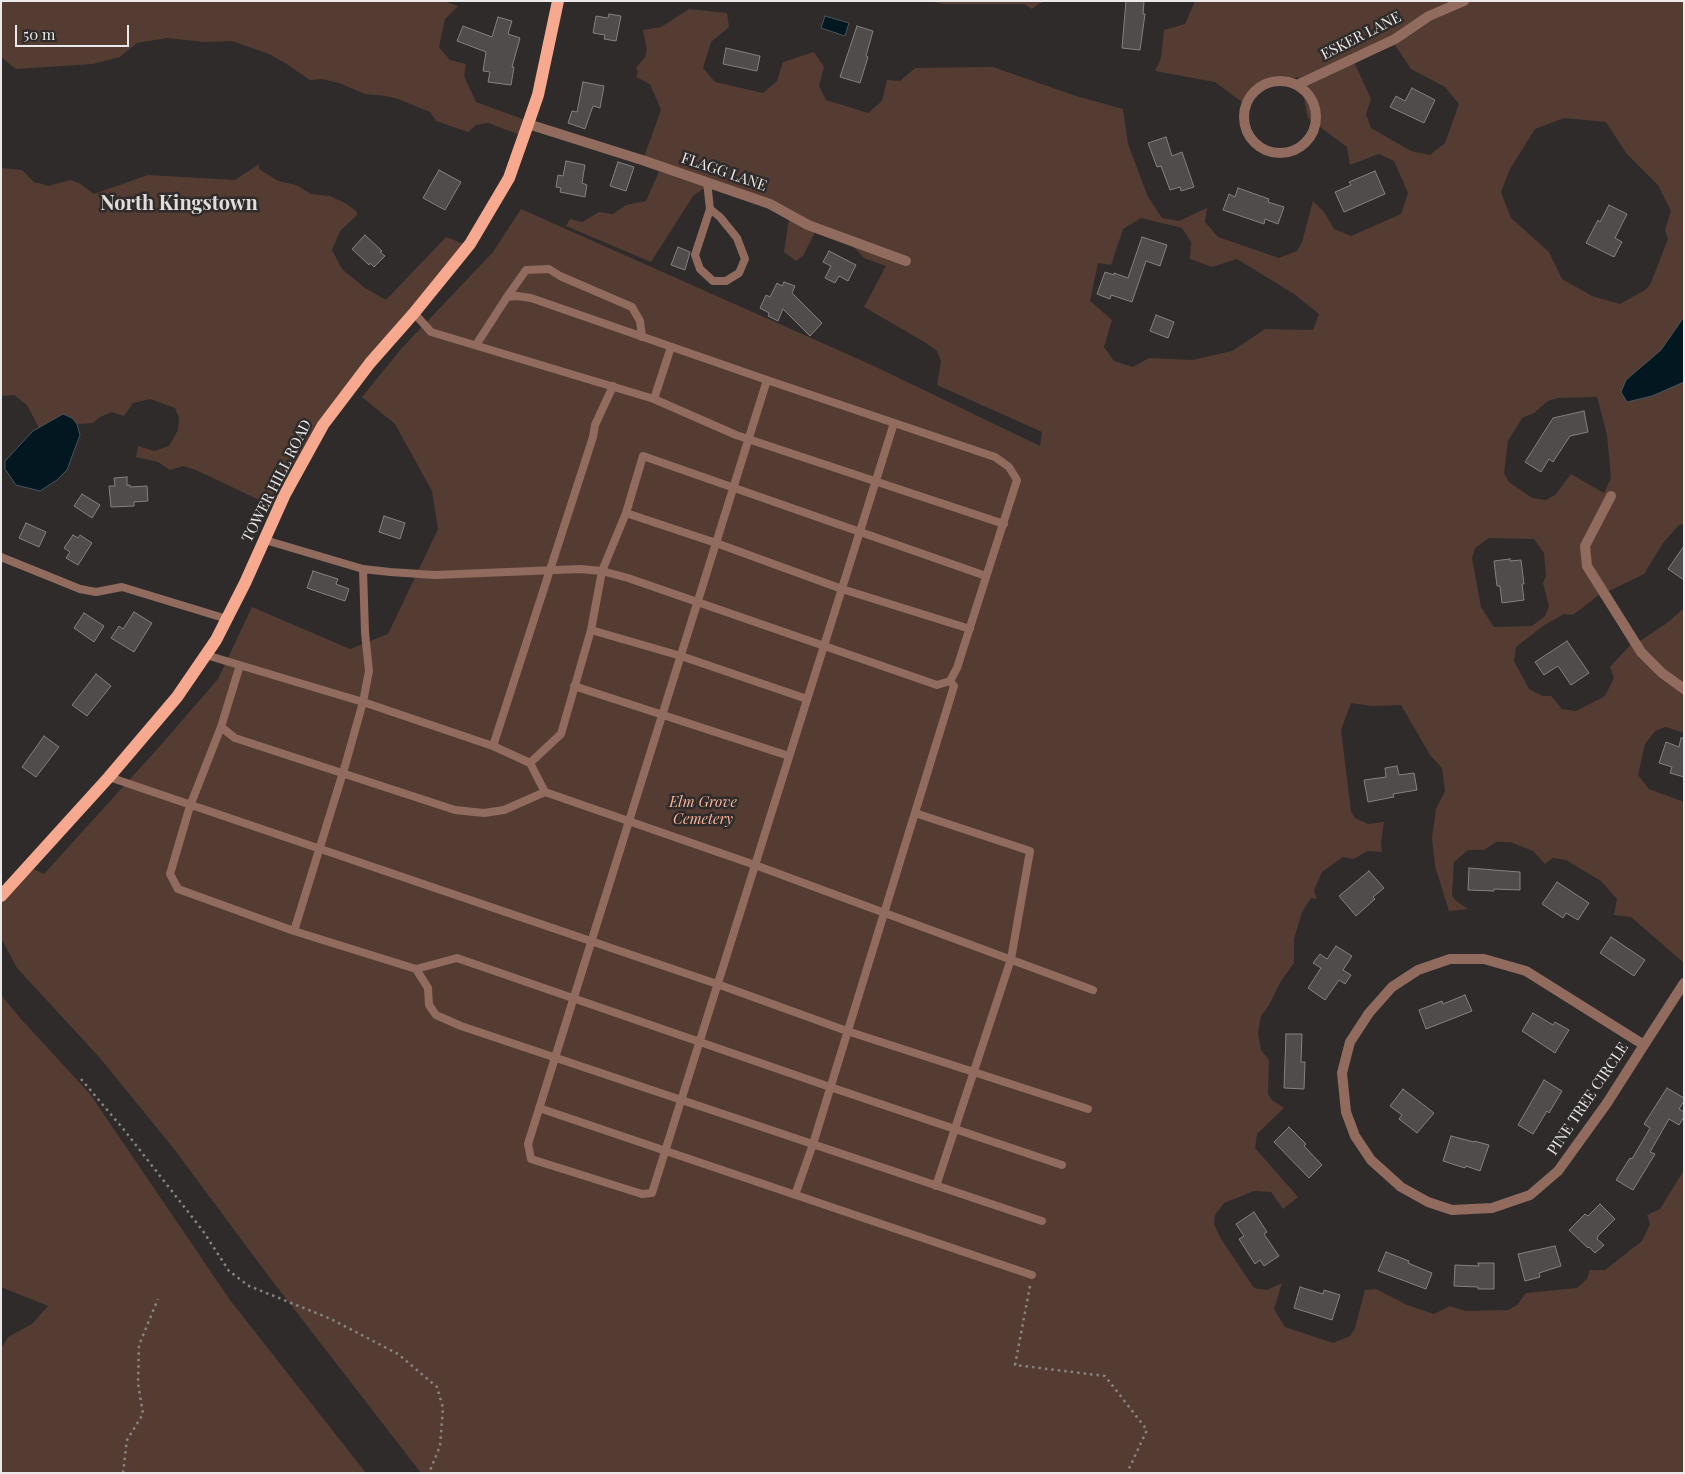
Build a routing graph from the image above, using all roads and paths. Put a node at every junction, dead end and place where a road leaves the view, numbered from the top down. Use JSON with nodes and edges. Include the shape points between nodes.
{"nodes":[{"id":1,"x":558,"y":1,"type":"edge"},
{"id":2,"x":1464,"y":1,"type":"edge"},
{"id":3,"x":1297,"y":85,"type":"junction"},
{"id":4,"x":528,"y":124,"type":"junction"},
{"id":5,"x":707,"y":182,"type":"junction"},
{"id":6,"x":710,"y":209,"type":"junction"},
{"id":7,"x":906,"y":260,"type":"dead end"},
{"id":8,"x":507,"y":297,"type":"junction"},
{"id":9,"x":414,"y":313,"type":"junction"},
{"id":10,"x":642,"y":337,"type":"junction"},
{"id":11,"x":476,"y":345,"type":"junction"},
{"id":12,"x":671,"y":347,"type":"junction"},
{"id":13,"x":767,"y":380,"type":"junction"},
{"id":14,"x":613,"y":386,"type":"junction"},
{"id":15,"x":654,"y":399,"type":"junction"},
{"id":16,"x":894,"y":423,"type":"junction"},
{"id":17,"x":749,"y":439,"type":"junction"},
{"id":18,"x":876,"y":481,"type":"junction"},
{"id":19,"x":733,"y":488,"type":"junction"},
{"id":20,"x":1612,"y":496,"type":"dead end"},
{"id":21,"x":626,"y":513,"type":"junction"},
{"id":22,"x":1004,"y":524,"type":"junction"},
{"id":23,"x":860,"y":531,"type":"junction"},
{"id":24,"x":265,"y":540,"type":"junction"},
{"id":25,"x":716,"y":543,"type":"junction"},
{"id":26,"x":1,"y":557,"type":"edge"},
{"id":27,"x":363,"y":568,"type":"junction"},
{"id":28,"x":549,"y":570,"type":"junction"},
{"id":29,"x":602,"y":571,"type":"junction"},
{"id":30,"x":986,"y":576,"type":"junction"},
{"id":31,"x":842,"y":588,"type":"junction"},
{"id":32,"x":698,"y":602,"type":"junction"},
{"id":33,"x":227,"y":619,"type":"junction"},
{"id":34,"x":970,"y":629,"type":"junction"},
{"id":35,"x":591,"y":630,"type":"junction"},
{"id":36,"x":824,"y":646,"type":"junction"},
{"id":37,"x":206,"y":654,"type":"junction"},
{"id":38,"x":681,"y":656,"type":"junction"},
{"id":39,"x":240,"y":665,"type":"junction"},
{"id":40,"x":950,"y":681,"type":"junction"},
{"id":41,"x":574,"y":686,"type":"junction"},
{"id":42,"x":1684,"y":689,"type":"edge"},
{"id":43,"x":807,"y":699,"type":"junction"},
{"id":44,"x":363,"y":702,"type":"junction"},
{"id":45,"x":662,"y":714,"type":"junction"},
{"id":46,"x":221,"y":726,"type":"junction"},
{"id":47,"x":493,"y":746,"type":"junction"},
{"id":48,"x":789,"y":756,"type":"junction"},
{"id":49,"x":530,"y":763,"type":"junction"},
{"id":50,"x":342,"y":774,"type":"junction"},
{"id":51,"x":108,"y":777,"type":"junction"},
{"id":52,"x":545,"y":792,"type":"junction"},
{"id":53,"x":190,"y":806,"type":"junction"},
{"id":54,"x":914,"y":813,"type":"junction"},
{"id":55,"x":629,"y":821,"type":"junction"},
{"id":56,"x":318,"y":849,"type":"junction"},
{"id":57,"x":755,"y":865,"type":"junction"},
{"id":58,"x":1,"y":896,"type":"edge"},
{"id":59,"x":884,"y":911,"type":"junction"},
{"id":60,"x":294,"y":931,"type":"junction"},
{"id":61,"x":592,"y":942,"type":"junction"},
{"id":62,"x":1011,"y":959,"type":"junction"},
{"id":63,"x":416,"y":969,"type":"junction"},
{"id":64,"x":1684,"y":983,"type":"edge"},
{"id":65,"x":718,"y":984,"type":"junction"},
{"id":66,"x":1093,"y":990,"type":"dead end"},
{"id":67,"x":574,"y":998,"type":"junction"},
{"id":68,"x":847,"y":1031,"type":"junction"},
{"id":69,"x":700,"y":1041,"type":"junction"},
{"id":70,"x":1644,"y":1044,"type":"junction"},
{"id":71,"x":555,"y":1058,"type":"junction"},
{"id":72,"x":974,"y":1072,"type":"junction"},
{"id":73,"x":80,"y":1079,"type":"dead end"},
{"id":74,"x":830,"y":1087,"type":"junction"},
{"id":75,"x":681,"y":1100,"type":"junction"},
{"id":76,"x":539,"y":1108,"type":"junction"},
{"id":77,"x":1088,"y":1109,"type":"dead end"},
{"id":78,"x":955,"y":1128,"type":"junction"},
{"id":79,"x":812,"y":1144,"type":"junction"},
{"id":80,"x":665,"y":1151,"type":"junction"},
{"id":81,"x":1062,"y":1165,"type":"dead end"},
{"id":82,"x":936,"y":1186,"type":"junction"},
{"id":83,"x":795,"y":1195,"type":"junction"},
{"id":84,"x":1042,"y":1221,"type":"dead end"},
{"id":85,"x":1032,"y":1275,"type":"joint"},
{"id":86,"x":158,"y":1299,"type":"dead end"},
{"id":87,"x":122,"y":1473,"type":"edge"},
{"id":88,"x":429,"y":1473,"type":"edge"},
{"id":89,"x":1128,"y":1473,"type":"edge"}],
"edges":[{"from":1,"to":4,"type":"main road","name":"TOWER HILL ROAD","via":[[538,95]]},
{"from":2,"to":3,"type":"street","name":"ESKER LANE"},
{"from":3,"to":3,"type":"street","via":[[1286,81],[1262,85],[1246,103],[1244,120],[1250,137],[1268,151],[1291,151],[1310,137],[1316,114],[1307,93]]},
{"from":4,"to":5,"type":"street","name":"FLAGG LANE"},
{"from":4,"to":9,"type":"main road","name":"TOWER HILL ROAD","via":[[509,178],[470,244]]},
{"from":5,"to":6,"type":"lane"},
{"from":5,"to":7,"type":"street","name":"FLAGG LANE","via":[[770,204],[808,224]]},
{"from":6,"to":6,"type":"lane","via":[[694,255],[700,269],[713,281],[726,281],[739,273],[745,259],[737,238]]},
{"from":8,"to":10,"type":"lane","via":[[531,298]]},
{"from":8,"to":10,"type":"lane","via":[[526,270],[549,269],[632,307],[640,321]]},
{"from":8,"to":11,"type":"lane"},
{"from":9,"to":11,"type":"lane","via":[[431,332]]},
{"from":9,"to":24,"type":"main road","name":"TOWER HILL ROAD","via":[[370,363],[323,425],[285,494]]},
{"from":10,"to":12,"type":"lane"},
{"from":11,"to":14,"type":"lane"},
{"from":12,"to":13,"type":"lane"},
{"from":12,"to":15,"type":"lane"},
{"from":13,"to":16,"type":"lane"},
{"from":13,"to":17,"type":"lane"},
{"from":14,"to":15,"type":"lane"},
{"from":14,"to":28,"type":"lane","via":[[595,425]]},
{"from":15,"to":17,"type":"lane"},
{"from":16,"to":18,"type":"lane"},
{"from":16,"to":22,"type":"lane","via":[[995,456],[1009,468],[1017,480]]},
{"from":17,"to":18,"type":"lane"},
{"from":17,"to":19,"type":"lane"},
{"from":18,"to":22,"type":"lane"},
{"from":18,"to":23,"type":"lane"},
{"from":19,"to":21,"type":"lane","via":[[643,456]]},
{"from":19,"to":23,"type":"lane"},
{"from":19,"to":25,"type":"lane"},
{"from":20,"to":42,"type":"street","via":[[1585,546],[1587,566],[1640,652]]},
{"from":21,"to":25,"type":"lane"},
{"from":21,"to":29,"type":"lane"},
{"from":22,"to":30,"type":"lane"},
{"from":23,"to":30,"type":"lane"},
{"from":23,"to":31,"type":"lane"},
{"from":24,"to":27,"type":"lane"},
{"from":24,"to":33,"type":"main road","name":"TOWER HILL ROAD"},
{"from":25,"to":31,"type":"lane"},
{"from":25,"to":32,"type":"lane"},
{"from":26,"to":33,"type":"lane","via":[[80,589],[96,592],[122,587]]},
{"from":27,"to":28,"type":"lane","via":[[435,575]]},
{"from":27,"to":44,"type":"lane","via":[[364,633],[369,671]]},
{"from":28,"to":29,"type":"lane"},
{"from":28,"to":47,"type":"lane"},
{"from":29,"to":32,"type":"lane"},
{"from":29,"to":35,"type":"lane"},
{"from":30,"to":34,"type":"lane"},
{"from":31,"to":34,"type":"lane"},
{"from":31,"to":36,"type":"lane"},
{"from":32,"to":36,"type":"lane"},
{"from":32,"to":38,"type":"lane"},
{"from":33,"to":37,"type":"main road","name":"TOWER HILL ROAD"},
{"from":34,"to":40,"type":"lane"},
{"from":35,"to":38,"type":"lane"},
{"from":35,"to":41,"type":"lane"},
{"from":36,"to":40,"type":"lane","via":[[937,685]]},
{"from":36,"to":43,"type":"lane"},
{"from":37,"to":39,"type":"lane"},
{"from":37,"to":51,"type":"main road","name":"TOWER HILL ROAD","via":[[177,697]]},
{"from":38,"to":43,"type":"lane"},
{"from":38,"to":45,"type":"lane"},
{"from":39,"to":44,"type":"lane"},
{"from":39,"to":46,"type":"lane"},
{"from":40,"to":54,"type":"lane","via":[[954,686]]},
{"from":41,"to":45,"type":"lane"},
{"from":41,"to":49,"type":"lane","via":[[561,734]]},
{"from":43,"to":48,"type":"lane"},
{"from":44,"to":47,"type":"lane"},
{"from":44,"to":50,"type":"lane"},
{"from":45,"to":48,"type":"lane"},
{"from":45,"to":55,"type":"lane"},
{"from":46,"to":50,"type":"lane","via":[[235,738]]},
{"from":46,"to":53,"type":"lane"},
{"from":47,"to":49,"type":"lane"},
{"from":48,"to":57,"type":"lane"},
{"from":49,"to":52,"type":"lane"},
{"from":50,"to":52,"type":"lane","via":[[455,810],[484,813],[504,810]]},
{"from":50,"to":56,"type":"lane"},
{"from":51,"to":53,"type":"lane"},
{"from":51,"to":58,"type":"main road","name":"TOWER HILL ROAD"},
{"from":52,"to":55,"type":"lane"},
{"from":53,"to":56,"type":"lane"},
{"from":53,"to":60,"type":"lane","via":[[170,874],[178,889]]},
{"from":54,"to":59,"type":"lane"},
{"from":54,"to":62,"type":"lane","via":[[1030,851]]},
{"from":55,"to":57,"type":"lane"},
{"from":55,"to":61,"type":"lane"},
{"from":56,"to":60,"type":"lane"},
{"from":56,"to":61,"type":"lane"},
{"from":57,"to":59,"type":"lane"},
{"from":57,"to":65,"type":"lane"},
{"from":59,"to":62,"type":"lane"},
{"from":59,"to":68,"type":"lane"},
{"from":60,"to":63,"type":"lane"},
{"from":61,"to":65,"type":"lane"},
{"from":61,"to":67,"type":"lane"},
{"from":62,"to":66,"type":"lane"},
{"from":62,"to":72,"type":"lane"},
{"from":63,"to":67,"type":"lane","via":[[457,958]]},
{"from":63,"to":71,"type":"lane","via":[[428,988],[429,1005],[436,1015]]},
{"from":64,"to":70,"type":"street","name":"PINE TREE CIRCLE"},
{"from":65,"to":68,"type":"lane"},
{"from":65,"to":69,"type":"lane"},
{"from":67,"to":69,"type":"lane"},
{"from":67,"to":71,"type":"lane"},
{"from":68,"to":72,"type":"lane"},
{"from":68,"to":74,"type":"lane"},
{"from":69,"to":74,"type":"lane"},
{"from":69,"to":75,"type":"lane"},
{"from":70,"to":70,"type":"street","name":"PINE TREE CIRCLE","via":[[1526,971],[1484,959],[1450,960],[1418,970],[1392,987],[1369,1013],[1350,1042],[1342,1073],[1346,1112],[1355,1136],[1370,1160],[1401,1187],[1428,1202],[1452,1210],[1492,1208],[1530,1195],[1558,1170],[1607,1103]]},
{"from":71,"to":75,"type":"lane"},
{"from":71,"to":76,"type":"lane"},
{"from":72,"to":77,"type":"lane"},
{"from":72,"to":78,"type":"lane"},
{"from":73,"to":88,"type":"path","via":[[180,1200],[229,1271],[249,1286],[331,1319],[398,1354],[437,1387],[443,1408],[440,1446]]},
{"from":74,"to":78,"type":"lane"},
{"from":74,"to":79,"type":"lane"},
{"from":75,"to":79,"type":"lane"},
{"from":75,"to":80,"type":"lane"},
{"from":76,"to":80,"type":"lane"},
{"from":76,"to":80,"type":"lane","via":[[528,1144],[531,1159],[642,1194],[652,1193]]},
{"from":78,"to":81,"type":"lane"},
{"from":78,"to":82,"type":"lane"},
{"from":79,"to":82,"type":"lane"},
{"from":79,"to":83,"type":"lane"},
{"from":80,"to":83,"type":"lane"},
{"from":82,"to":84,"type":"lane"},
{"from":83,"to":85,"type":"lane"},
{"from":85,"to":89,"type":"path","via":[[1015,1365],[1105,1376],[1147,1430]]},
{"from":86,"to":87,"type":"path","via":[[139,1345],[138,1383],[143,1414],[127,1440]]}]}
